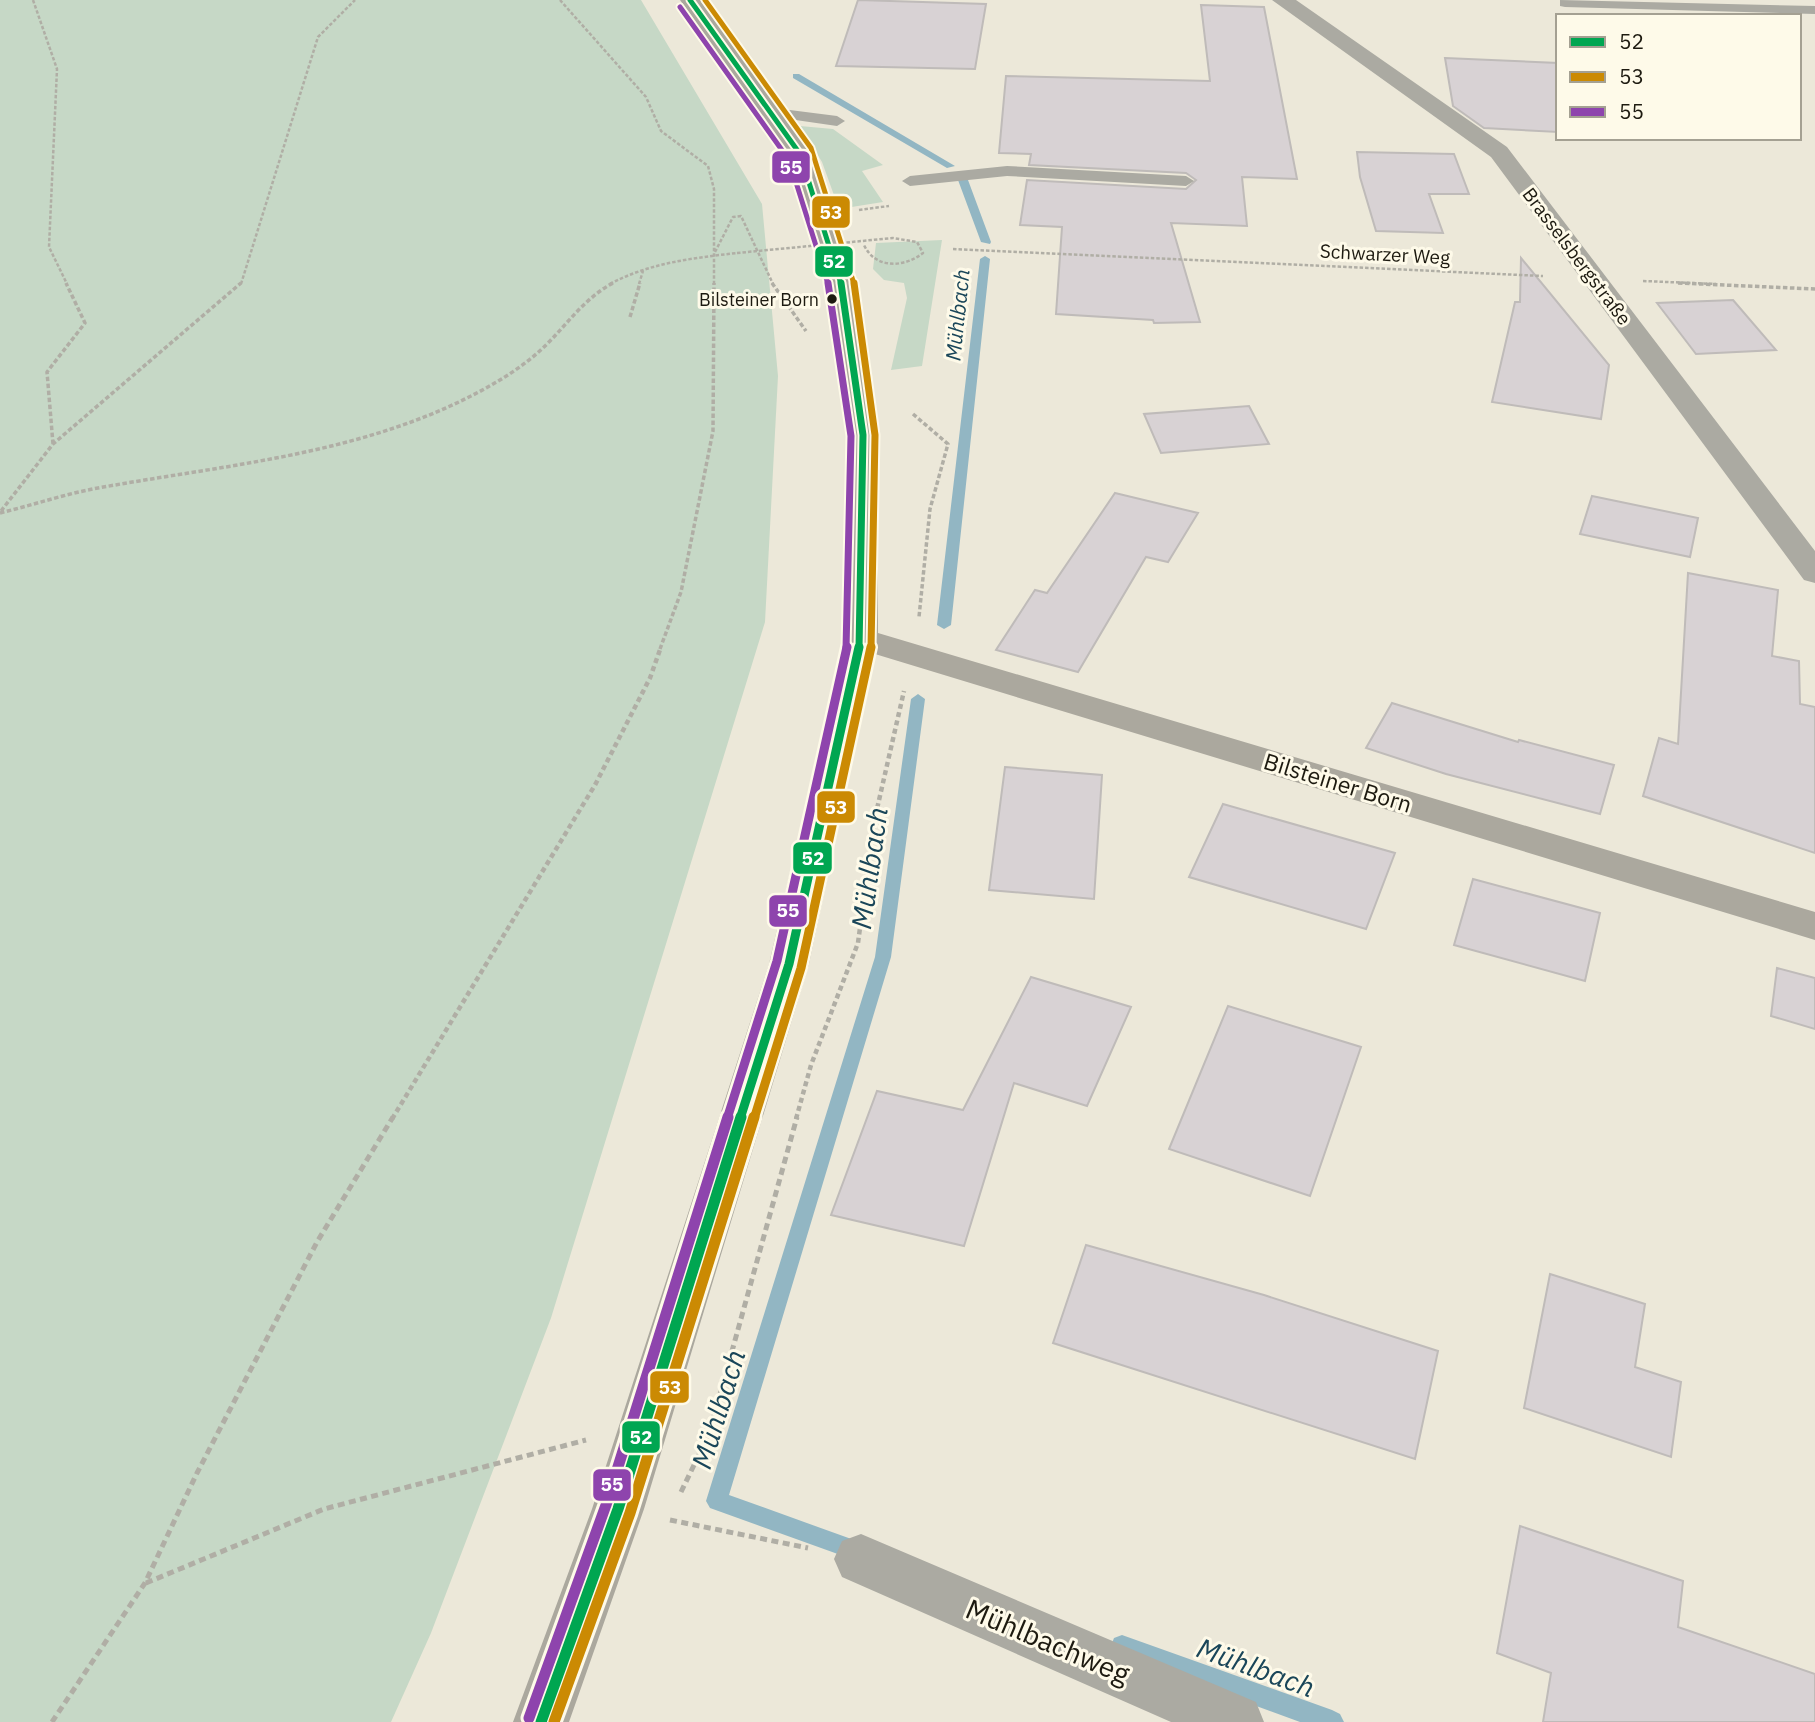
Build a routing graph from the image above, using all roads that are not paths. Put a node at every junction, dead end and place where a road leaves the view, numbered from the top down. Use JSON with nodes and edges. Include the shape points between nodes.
{"nodes":[{"id":1,"x":690,"y":0,"type":"edge"},
{"id":2,"x":1282,"y":0,"type":"edge"},
{"id":3,"x":1565,"y":3,"type":"dead end"},
{"id":4,"x":1815,"y":10,"type":"edge"},
{"id":5,"x":774,"y":113,"type":"junction"},
{"id":6,"x":837,"y":121,"type":"dead end"},
{"id":7,"x":910,"y":181,"type":"dead end"},
{"id":8,"x":1186,"y":181,"type":"dead end"},
{"id":9,"x":1815,"y":573,"type":"edge"},
{"id":10,"x":861,"y":639,"type":"junction"},
{"id":11,"x":1815,"y":926,"type":"edge"},
{"id":12,"x":861,"y":1559,"type":"road end"},
{"id":13,"x":541,"y":1722,"type":"edge"},
{"id":14,"x":1236,"y":1722,"type":"edge"}],
"edges":[{"from":1,"to":5,"type":"main road"},
{"from":2,"to":9,"type":"street","name":"Brasselsbergstraße","via":[[1499,152]]},
{"from":3,"to":4,"type":"lane"},
{"from":5,"to":6,"type":"lane"},
{"from":5,"to":10,"type":"main road","via":[[800,154],[844,293],[863,435]]},
{"from":7,"to":8,"type":"lane","via":[[1007,171]]},
{"from":10,"to":11,"type":"main road","name":"Bilsteiner Born"},
{"from":10,"to":13,"type":"main road","via":[[789,964],[618,1508]]},
{"from":12,"to":14,"type":"street","name":"Mühlbachweg"}]}
